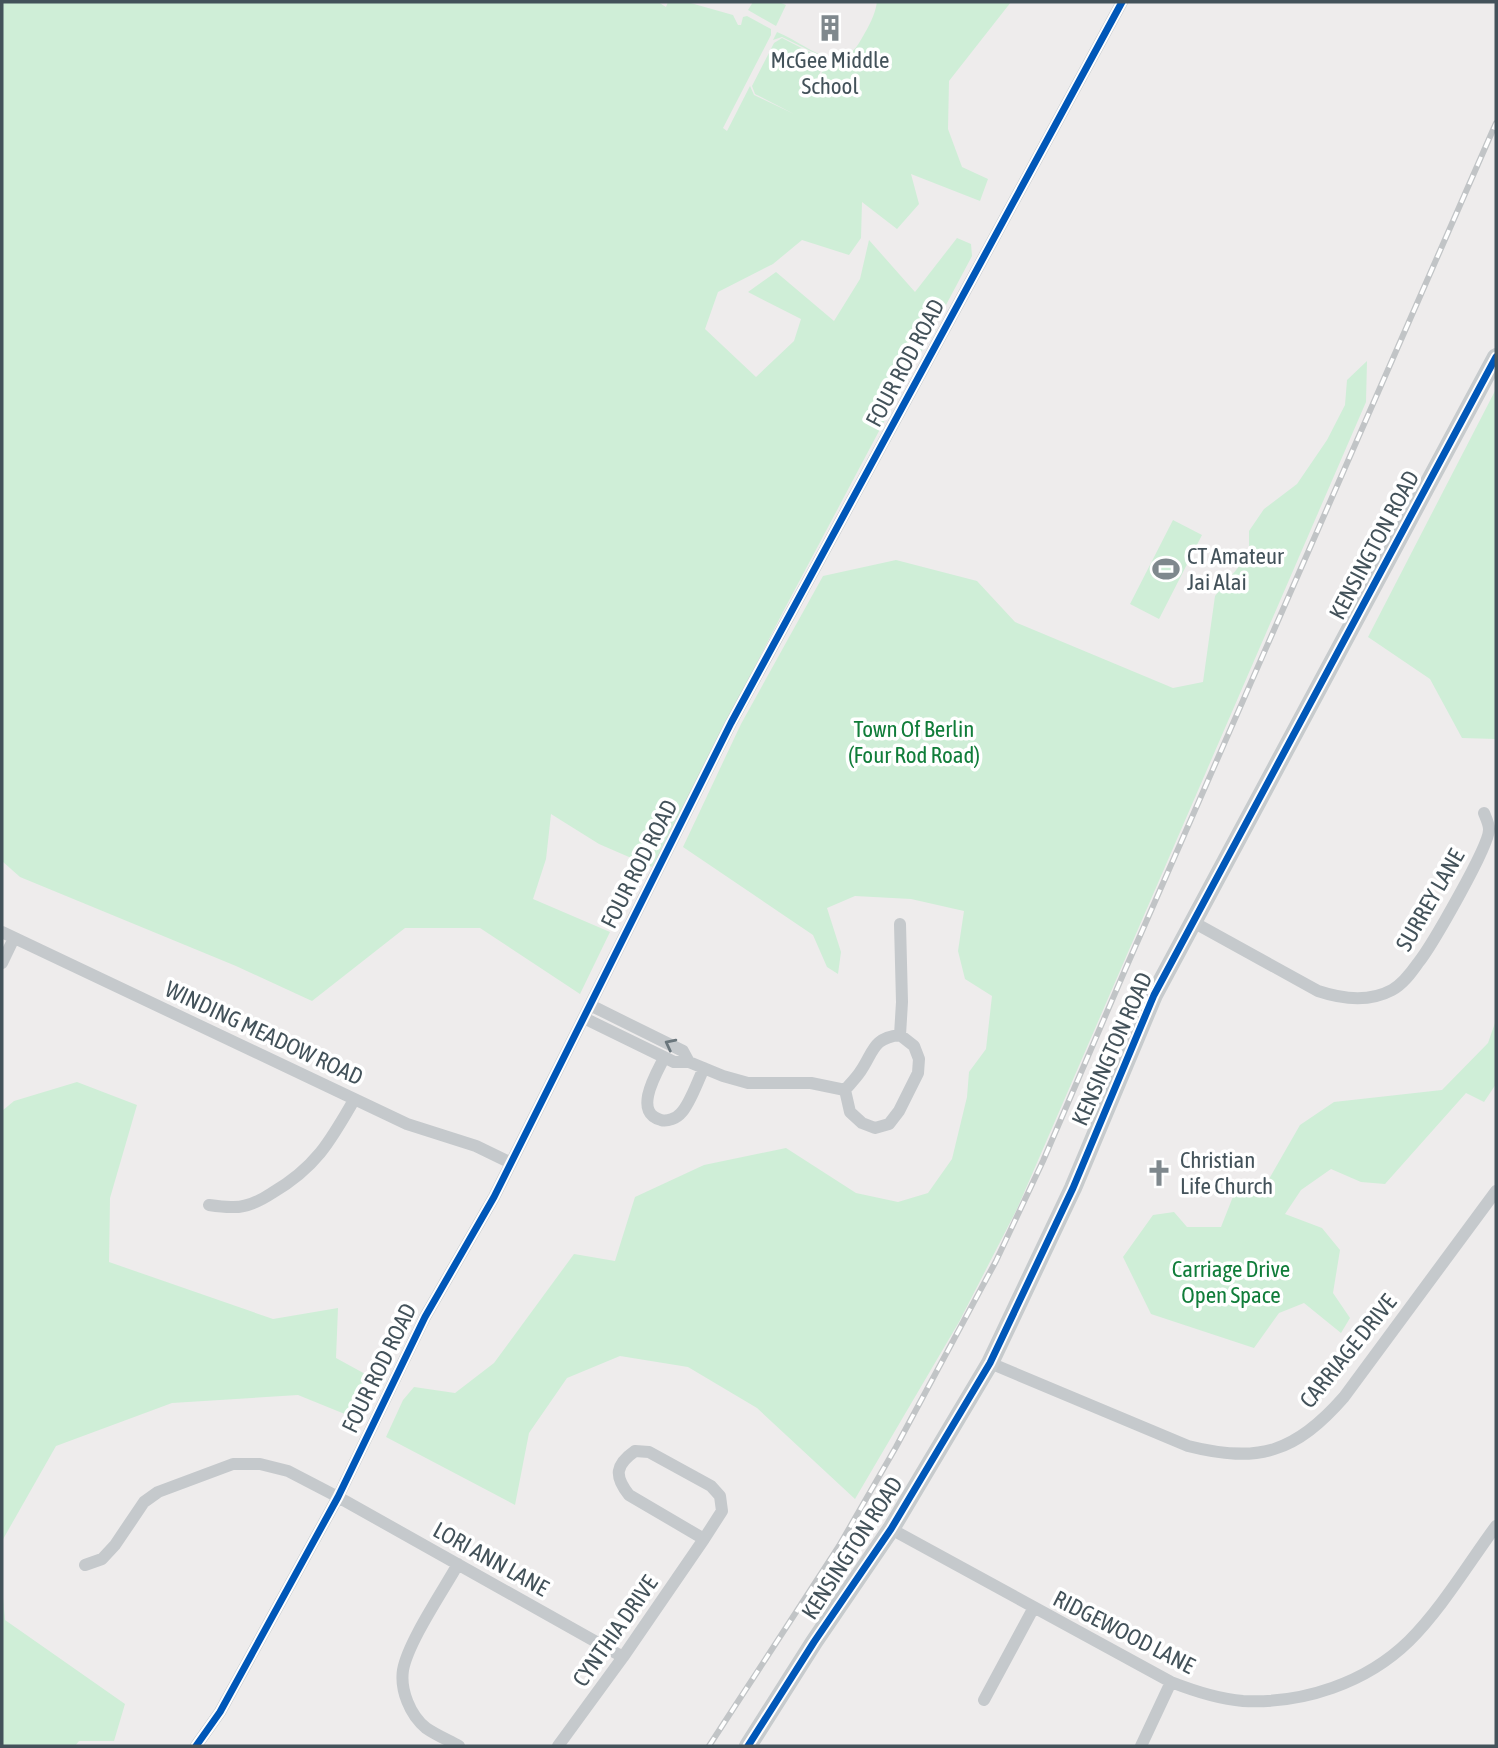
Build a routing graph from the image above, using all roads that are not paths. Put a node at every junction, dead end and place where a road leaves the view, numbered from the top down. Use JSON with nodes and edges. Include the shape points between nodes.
{"nodes":[{"id":1,"x":1122,"y":2,"type":"edge"},
{"id":2,"x":1496,"y":357,"type":"edge"},
{"id":3,"x":1484,"y":813,"type":"dead end"},
{"id":4,"x":1193,"y":922,"type":"junction"},
{"id":5,"x":900,"y":924,"type":"dead end"},
{"id":6,"x":8,"y":935,"type":"edge"},
{"id":7,"x":2,"y":963,"type":"edge"},
{"id":8,"x":590,"y":1005,"type":"junction"},
{"id":9,"x":584,"y":1018,"type":"junction"},
{"id":10,"x":900,"y":1035,"type":"junction"},
{"id":11,"x":664,"y":1058,"type":"junction"},
{"id":12,"x":689,"y":1062,"type":"junction"},
{"id":13,"x":704,"y":1068,"type":"junction"},
{"id":14,"x":845,"y":1090,"type":"junction"},
{"id":15,"x":354,"y":1100,"type":"junction"},
{"id":16,"x":511,"y":1163,"type":"junction"},
{"id":17,"x":1496,"y":1191,"type":"edge"},
{"id":18,"x":209,"y":1205,"type":"dead end"},
{"id":19,"x":990,"y":1363,"type":"junction"},
{"id":20,"x":338,"y":1497,"type":"junction"},
{"id":21,"x":1496,"y":1527,"type":"edge"},
{"id":22,"x":891,"y":1529,"type":"junction"},
{"id":23,"x":704,"y":1539,"type":"junction"},
{"id":24,"x":458,"y":1564,"type":"junction"},
{"id":25,"x":85,"y":1565,"type":"dead end"},
{"id":26,"x":1033,"y":1609,"type":"junction"},
{"id":27,"x":623,"y":1657,"type":"junction"},
{"id":28,"x":1171,"y":1682,"type":"junction"},
{"id":29,"x":984,"y":1700,"type":"dead end"},
{"id":30,"x":196,"y":1746,"type":"edge"},
{"id":31,"x":459,"y":1746,"type":"edge"},
{"id":32,"x":558,"y":1746,"type":"edge"},
{"id":33,"x":748,"y":1746,"type":"edge"},
{"id":34,"x":1141,"y":1746,"type":"edge"}],
"edges":[{"from":1,"to":8,"type":"street","name":"FOUR ROD ROAD","via":[[731,723]]},
{"from":2,"to":4,"type":"street","name":"KENSINGTON ROAD"},
{"from":3,"to":4,"type":"street","name":"SURREY LANE","via":[[1489,830],[1482,852],[1420,961],[1406,979],[1376,996],[1338,998],[1318,991]]},
{"from":4,"to":19,"type":"street","name":"KENSINGTON ROAD","via":[[1154,995],[1073,1188]]},
{"from":5,"to":10,"type":"street"},
{"from":6,"to":7,"type":"street"},
{"from":6,"to":15,"type":"street","name":"WINDING MEADOW ROAD"},
{"from":8,"to":9,"type":"street","name":"FOUR ROD ROAD"},
{"from":12,"to":8,"type":"street","one_way":true,"via":[[683,1051]]},
{"from":9,"to":11,"type":"street"},
{"from":9,"to":16,"type":"street","name":"FOUR ROD ROAD"},
{"from":10,"to":14,"type":"street","via":[[888,1036],[875,1045]]},
{"from":10,"to":14,"type":"street","via":[[914,1046],[918,1073],[889,1124],[875,1128],[862,1123],[850,1112]]},
{"from":11,"to":12,"type":"street"},
{"from":11,"to":13,"type":"street","via":[[646,1103],[661,1121],[681,1113]]},
{"from":12,"to":13,"type":"street"},
{"from":13,"to":14,"type":"street","via":[[748,1083],[811,1083]]},
{"from":15,"to":16,"type":"street","name":"WINDING MEADOW ROAD"},
{"from":15,"to":18,"type":"street","via":[[311,1166],[288,1184],[257,1202],[233,1208]]},
{"from":16,"to":20,"type":"street","name":"FOUR ROD ROAD","via":[[425,1317]]},
{"from":17,"to":19,"type":"street","name":"CARRIAGE DRIVE","via":[[1344,1397],[1299,1439],[1275,1450],[1219,1454],[1188,1446]]},
{"from":19,"to":22,"type":"street","name":"KENSINGTON ROAD"},
{"from":20,"to":24,"type":"street","name":"LORI ANN LANE"},
{"from":20,"to":25,"type":"street","name":"LORI ANN LANE","via":[[288,1471],[233,1464],[158,1492],[144,1502],[102,1559]]},
{"from":20,"to":30,"type":"street","name":"FOUR ROD ROAD","via":[[220,1712]]},
{"from":21,"to":28,"type":"street","name":"RIDGEWOOD LANE","via":[[1409,1640],[1384,1663],[1349,1681],[1279,1701],[1206,1695]]},
{"from":22,"to":26,"type":"street","name":"RIDGEWOOD LANE"},
{"from":22,"to":33,"type":"street","name":"KENSINGTON ROAD"},
{"from":23,"to":23,"type":"street","name":"CYNTHIA DRIVE","via":[[722,1511],[720,1496],[711,1486],[649,1452],[635,1451],[625,1458],[618,1471],[620,1484],[629,1495]]},
{"from":23,"to":27,"type":"street","name":"CYNTHIA DRIVE"},
{"from":24,"to":27,"type":"street","name":"LORI ANN LANE"},
{"from":24,"to":31,"type":"street","via":[[403,1671],[411,1711],[425,1727]]},
{"from":26,"to":28,"type":"street","name":"RIDGEWOOD LANE"},
{"from":26,"to":29,"type":"street"},
{"from":27,"to":32,"type":"street","name":"CYNTHIA DRIVE"},
{"from":28,"to":34,"type":"street"}]}
